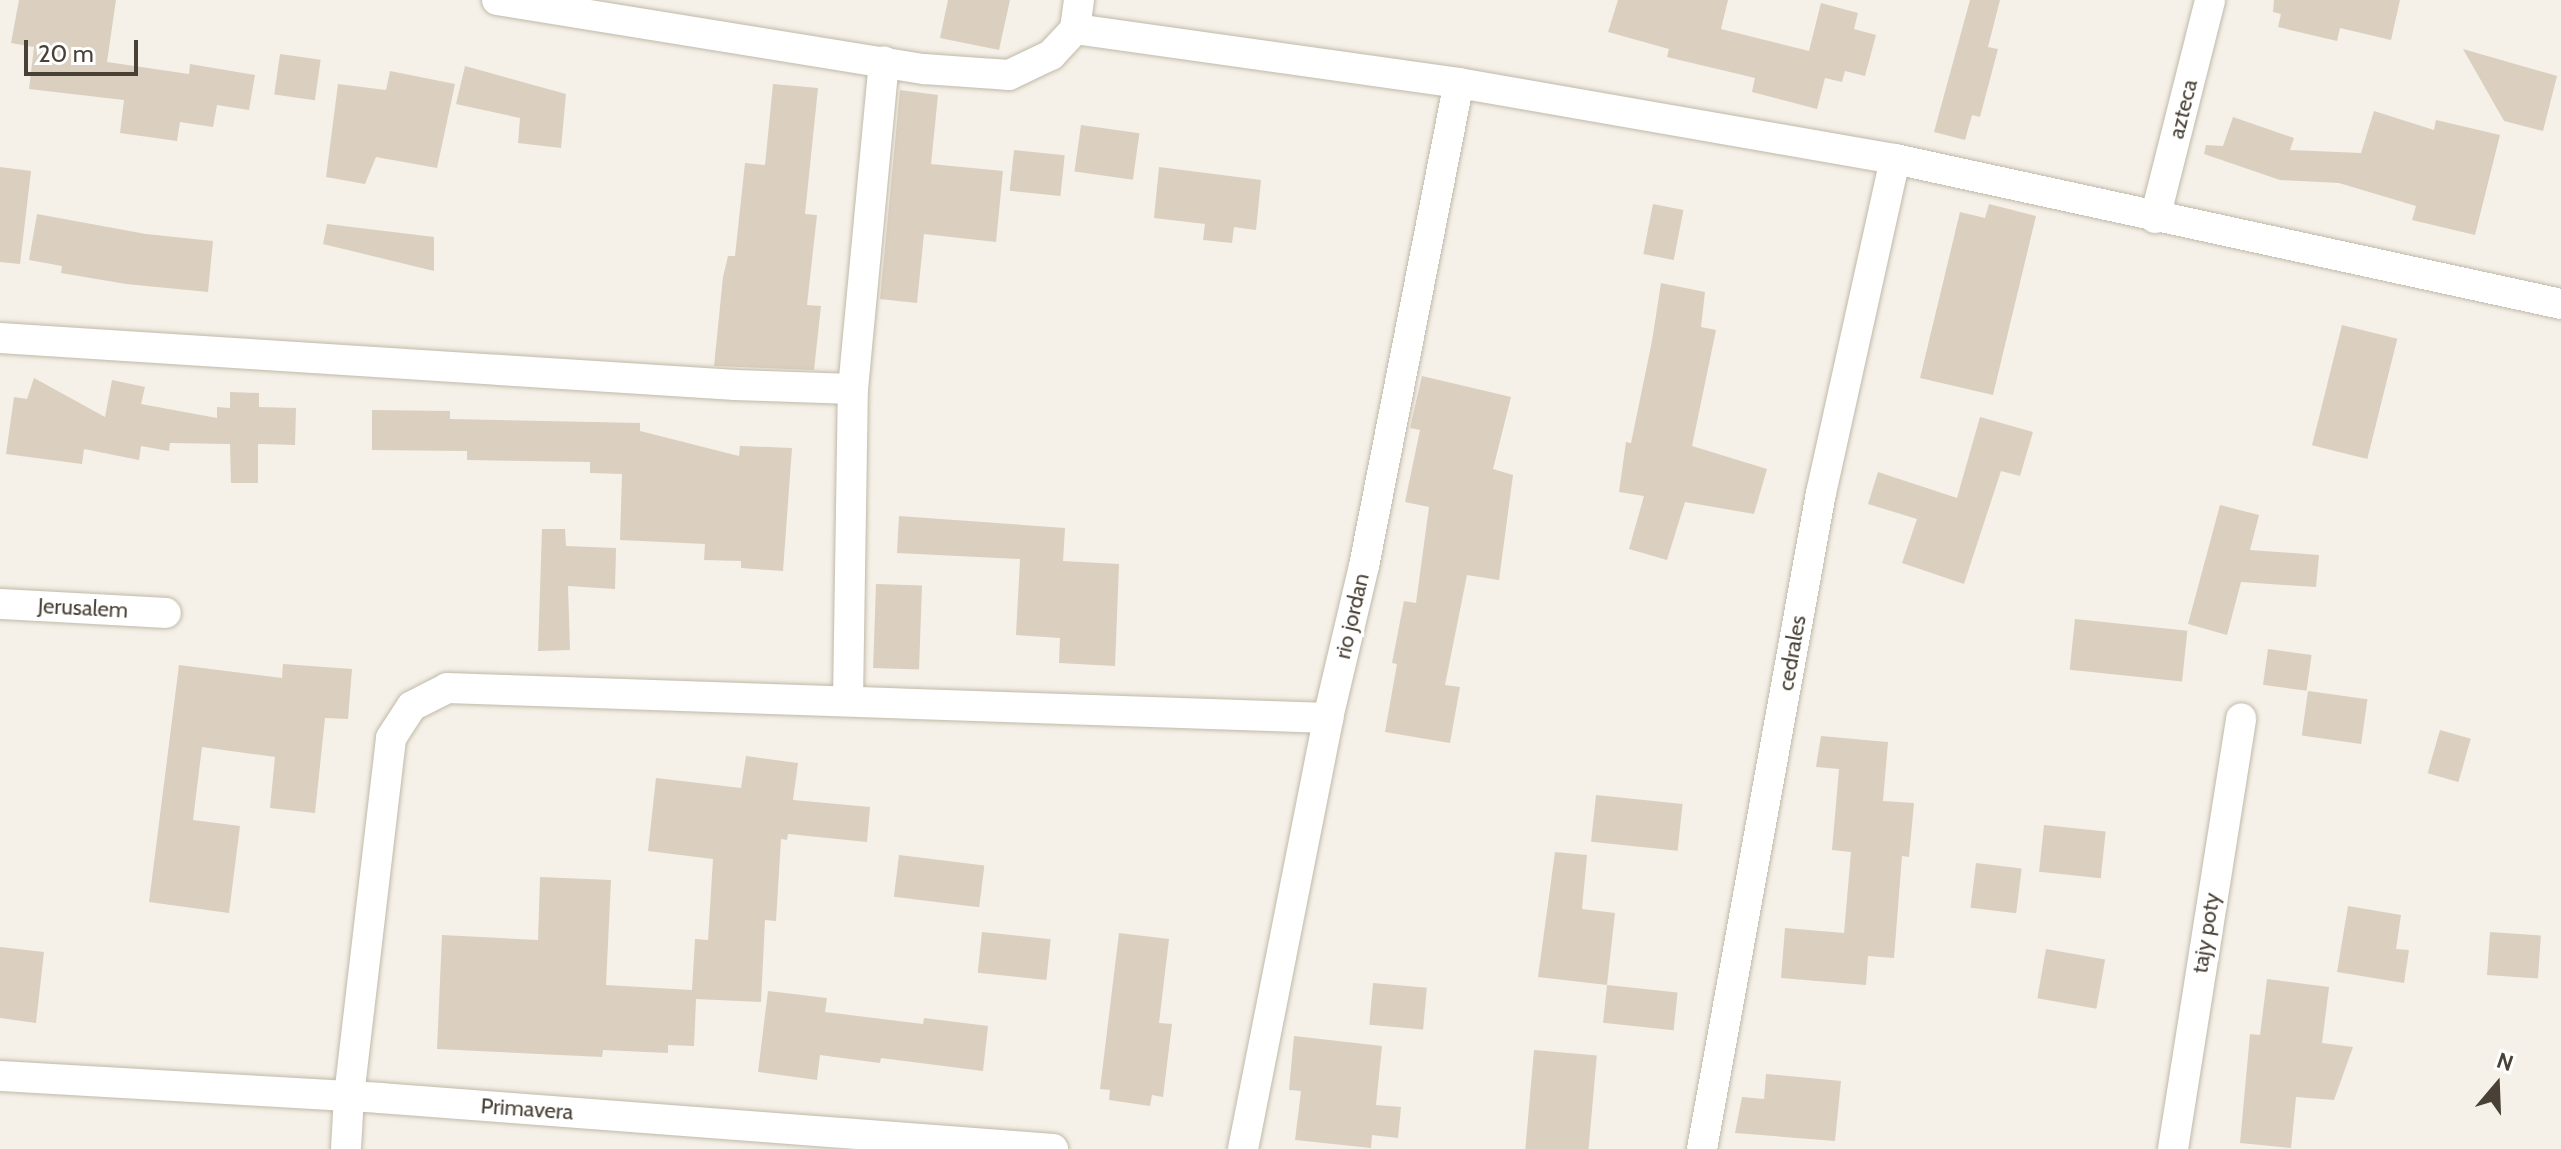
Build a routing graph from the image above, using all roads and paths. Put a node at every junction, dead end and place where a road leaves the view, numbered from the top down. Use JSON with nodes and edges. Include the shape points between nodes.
{"nodes":[{"id":1,"x":497,"y":0,"type":"edge"},
{"id":2,"x":2210,"y":0,"type":"edge"},
{"id":3,"x":1077,"y":14,"type":"edge"},
{"id":4,"x":884,"y":61,"type":"junction"},
{"id":5,"x":1459,"y":83,"type":"junction"},
{"id":6,"x":1895,"y":159,"type":"junction"},
{"id":7,"x":2155,"y":218,"type":"junction"},
{"id":8,"x":2561,"y":304,"type":"edge"},
{"id":9,"x":0,"y":338,"type":"edge"},
{"id":10,"x":853,"y":389,"type":"junction"},
{"id":11,"x":0,"y":604,"type":"edge"},
{"id":12,"x":166,"y":613,"type":"dead end"},
{"id":13,"x":848,"y":700,"type":"junction"},
{"id":14,"x":1328,"y":718,"type":"junction"},
{"id":15,"x":2241,"y":718,"type":"dead end"},
{"id":16,"x":0,"y":1076,"type":"edge"},
{"id":17,"x":349,"y":1096,"type":"junction"},
{"id":18,"x":794,"y":1139,"type":"edge"},
{"id":19,"x":346,"y":1149,"type":"edge"},
{"id":20,"x":1053,"y":1149,"type":"edge"},
{"id":21,"x":1243,"y":1149,"type":"edge"},
{"id":22,"x":1702,"y":1149,"type":"edge"},
{"id":23,"x":2173,"y":1149,"type":"edge"}],
"edges":[{"from":1,"to":4,"type":"street"},
{"from":2,"to":7,"type":"street","name":"azteca"},
{"from":3,"to":4,"type":"street","via":[[1051,55],[1009,75]]},
{"from":3,"to":5,"type":"street"},
{"from":4,"to":10,"type":"street"},
{"from":5,"to":6,"type":"street"},
{"from":5,"to":14,"type":"street","name":"rio jordan","via":[[1364,566]]},
{"from":6,"to":7,"type":"street"},
{"from":6,"to":22,"type":"street","name":"cedrales","via":[[1821,493]]},
{"from":7,"to":8,"type":"street"},
{"from":9,"to":10,"type":"street"},
{"from":10,"to":13,"type":"street"},
{"from":11,"to":12,"type":"street","name":"Jerusalem"},
{"from":13,"to":14,"type":"street"},
{"from":13,"to":17,"type":"street","via":[[447,688],[412,706],[391,738]]},
{"from":14,"to":21,"type":"street","name":"rio jordan"},
{"from":15,"to":23,"type":"street","name":"tajy poty"},
{"from":16,"to":17,"type":"street","name":"Primavera"},
{"from":17,"to":18,"type":"street","name":"Primavera"},
{"from":17,"to":19,"type":"street"},
{"from":18,"to":20,"type":"street","name":"Primavera"}]}
